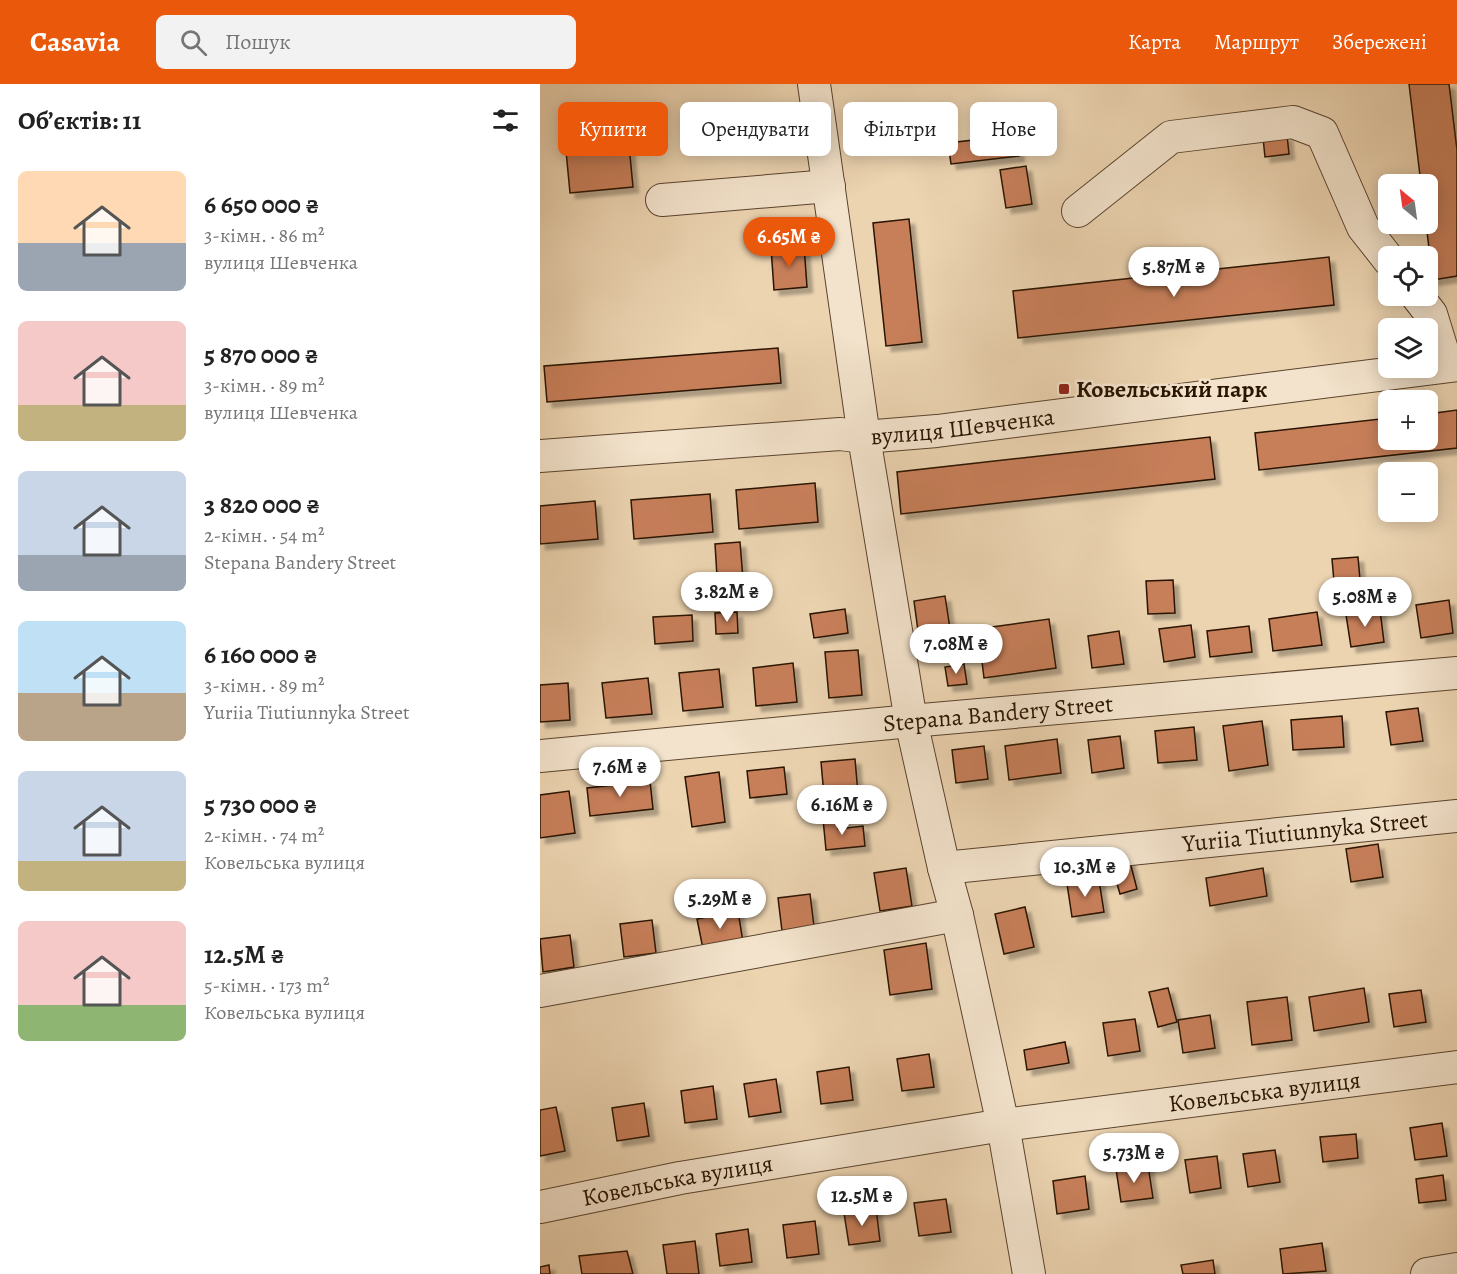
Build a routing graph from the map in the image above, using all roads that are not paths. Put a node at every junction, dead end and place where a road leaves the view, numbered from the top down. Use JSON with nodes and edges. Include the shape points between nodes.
{"nodes":[{"id":1,"x":814,"y":84,"type":"edge"},
{"id":2,"x":829,"y":186,"type":"junction"},
{"id":3,"x":662,"y":200,"type":"dead end"},
{"id":4,"x":1078,"y":212,"type":"dead end"},
{"id":5,"x":1378,"y":246,"type":"edge"},
{"id":6,"x":1425,"y":306,"type":"edge"},
{"id":7,"x":1452,"y":366,"type":"edge"},
{"id":8,"x":864,"y":437,"type":"junction"},
{"id":9,"x":540,"y":456,"type":"edge"},
{"id":10,"x":1457,"y":673,"type":"edge"},
{"id":11,"x":911,"y":721,"type":"junction"},
{"id":12,"x":540,"y":756,"type":"edge"},
{"id":13,"x":1457,"y":816,"type":"edge"},
{"id":14,"x":944,"y":868,"type":"junction"},
{"id":15,"x":957,"y":915,"type":"junction"},
{"id":16,"x":540,"y":991,"type":"edge"},
{"id":17,"x":1457,"y":1067,"type":"edge"},
{"id":18,"x":1003,"y":1125,"type":"junction"},
{"id":19,"x":540,"y":1206,"type":"edge"},
{"id":20,"x":1457,"y":1269,"type":"edge"},
{"id":21,"x":1029,"y":1274,"type":"edge"},
{"id":22,"x":1427,"y":1274,"type":"edge"}],
"edges":[{"from":1,"to":2,"type":"street"},
{"from":2,"to":3,"type":"street"},
{"from":2,"to":8,"type":"street"},
{"from":4,"to":5,"type":"street","via":[[1171,137],[1293,122],[1322,133],[1363,227]]},
{"from":6,"to":7,"type":"street"},
{"from":7,"to":8,"type":"street","name":"вулиця Шевченка"},
{"from":8,"to":9,"type":"street","name":"вулиця Шевченка","via":[[840,434]]},
{"from":8,"to":11,"type":"street"},
{"from":10,"to":11,"type":"street","name":"Stepana Bandery Street"},
{"from":11,"to":12,"type":"street","name":"Stepana Bandery Street"},
{"from":11,"to":14,"type":"street"},
{"from":13,"to":14,"type":"street","name":"Yuriia Tiutiunnyka Street"},
{"from":14,"to":15,"type":"street"},
{"from":15,"to":16,"type":"street"},
{"from":15,"to":18,"type":"street"},
{"from":17,"to":18,"type":"street","name":"Ковельська вулиця"},
{"from":18,"to":19,"type":"street","name":"Ковельська вулиця","via":[[680,1178]]},
{"from":18,"to":21,"type":"street"},
{"from":20,"to":22,"type":"street"}]}
